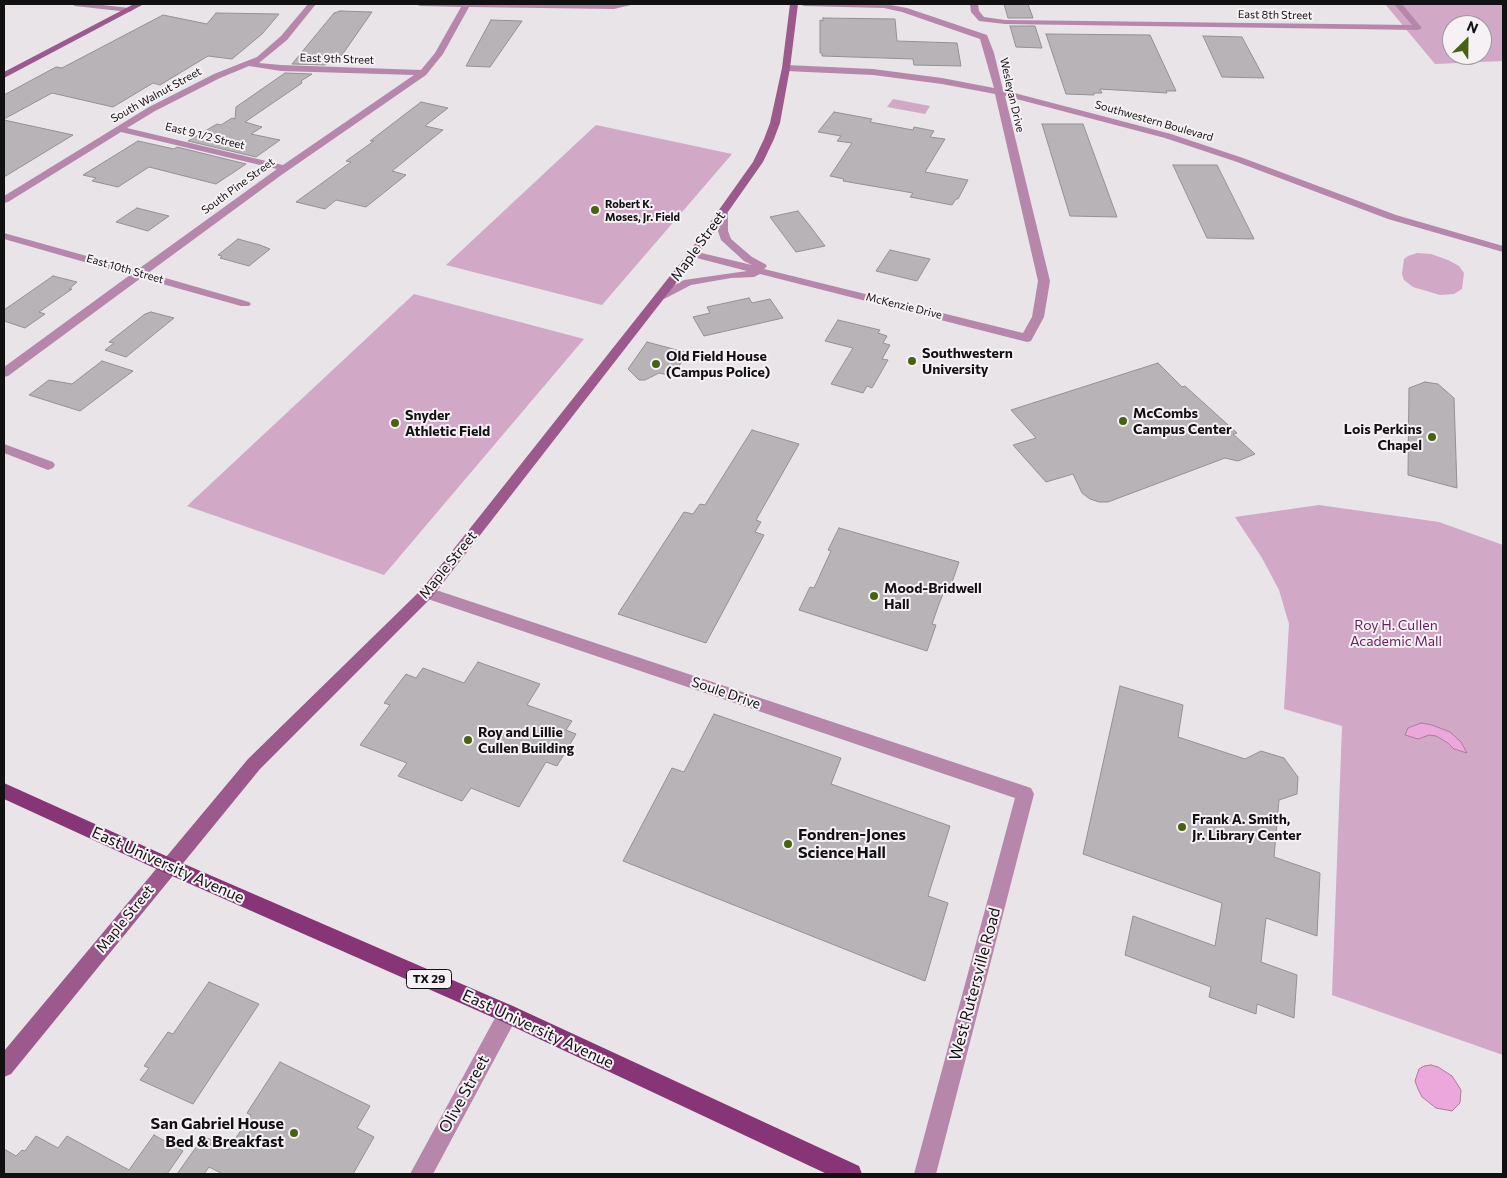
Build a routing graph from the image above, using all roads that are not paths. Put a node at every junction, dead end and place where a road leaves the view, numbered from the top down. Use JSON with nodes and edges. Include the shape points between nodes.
{"nodes":[{"id":1,"x":75,"y":4,"type":"edge"},
{"id":2,"x":140,"y":4,"type":"edge"},
{"id":3,"x":312,"y":4,"type":"edge"},
{"id":4,"x":420,"y":4,"type":"edge"},
{"id":5,"x":467,"y":4,"type":"edge"},
{"id":6,"x":794,"y":4,"type":"edge"},
{"id":7,"x":804,"y":4,"type":"edge"},
{"id":8,"x":974,"y":4,"type":"edge"},
{"id":9,"x":1398,"y":4,"type":"edge"},
{"id":10,"x":630,"y":5,"type":"edge"},
{"id":11,"x":129,"y":10,"type":"junction"},
{"id":12,"x":250,"y":64,"type":"junction"},
{"id":13,"x":786,"y":68,"type":"junction"},
{"id":14,"x":423,"y":73,"type":"junction"},
{"id":15,"x":4,"y":75,"type":"edge"},
{"id":16,"x":999,"y":92,"type":"junction"},
{"id":17,"x":120,"y":129,"type":"junction"},
{"id":18,"x":284,"y":168,"type":"junction"},
{"id":19,"x":4,"y":200,"type":"edge"},
{"id":20,"x":723,"y":213,"type":"junction"},
{"id":21,"x":4,"y":236,"type":"edge"},
{"id":22,"x":1503,"y":249,"type":"edge"},
{"id":23,"x":693,"y":254,"type":"junction"},
{"id":24,"x":140,"y":273,"type":"junction"},
{"id":25,"x":781,"y":275,"type":"junction"},
{"id":26,"x":660,"y":297,"type":"junction"},
{"id":27,"x":245,"y":304,"type":"dead end"},
{"id":28,"x":1027,"y":338,"type":"joint"},
{"id":29,"x":4,"y":373,"type":"edge"},
{"id":30,"x":4,"y":448,"type":"edge"},
{"id":31,"x":48,"y":464,"type":"dead end"},
{"id":32,"x":428,"y":593,"type":"junction"},
{"id":33,"x":4,"y":790,"type":"edge"},
{"id":34,"x":1025,"y":794,"type":"joint"},
{"id":35,"x":168,"y":866,"type":"junction"},
{"id":36,"x":508,"y":1014,"type":"junction"},
{"id":37,"x":4,"y":1067,"type":"edge"},
{"id":38,"x":421,"y":1174,"type":"edge"},
{"id":39,"x":851,"y":1174,"type":"edge"},
{"id":40,"x":925,"y":1174,"type":"edge"}],
"edges":[{"from":1,"to":11,"type":"street"},
{"from":2,"to":11,"type":"street"},
{"from":3,"to":12,"type":"street","name":"South Walnut Street","via":[[284,38]]},
{"from":4,"to":5,"type":"street"},
{"from":5,"to":10,"type":"street"},
{"from":5,"to":14,"type":"street","name":"South Pine Street","via":[[439,54]]},
{"from":6,"to":13,"type":"street","name":"Maple Street"},
{"from":7,"to":16,"type":"street","name":"Wesleyan Drive","via":[[884,6],[984,37]]},
{"from":8,"to":9,"type":"street","name":"East 8th Street","via":[[975,12],[982,19],[1005,22],[1418,28]]},
{"from":11,"to":15,"type":"street"},
{"from":12,"to":14,"type":"street","name":"East 9th Street"},
{"from":12,"to":17,"type":"street","name":"South Walnut Street","via":[[198,85]]},
{"from":13,"to":16,"type":"street","name":"Southwestern Boulevard","via":[[872,72]]},
{"from":13,"to":20,"type":"street","name":"Maple Street","via":[[769,139],[758,162]]},
{"from":14,"to":18,"type":"street","name":"South Pine Street"},
{"from":16,"to":22,"type":"street","name":"Southwestern Boulevard","via":[[1168,136],[1392,217]]},
{"from":16,"to":28,"type":"street","name":"Wesleyan Drive","via":[[1044,280],[1038,317]]},
{"from":17,"to":18,"type":"street","name":"East 9 1/2 Street"},
{"from":17,"to":19,"type":"street","name":"South Walnut Street"},
{"from":18,"to":24,"type":"street","name":"South Pine Street"},
{"from":20,"to":23,"type":"street","name":"Maple Street"},
{"from":20,"to":25,"type":"street","name":"McKenzie Drive","via":[[723,231],[730,244],[748,259]]},
{"from":21,"to":24,"type":"street","name":"East 10th Street"},
{"from":23,"to":25,"type":"street","name":"McKenzie Drive"},
{"from":23,"to":26,"type":"street","name":"Maple Street"},
{"from":24,"to":27,"type":"street","name":"East 10th Street"},
{"from":24,"to":29,"type":"street","name":"South Pine Street"},
{"from":25,"to":26,"type":"street","name":"McKenzie Drive","via":[[731,275],[688,282]]},
{"from":25,"to":28,"type":"street","name":"McKenzie Drive"},
{"from":26,"to":32,"type":"street","name":"Maple Street"},
{"from":30,"to":31,"type":"street"},
{"from":32,"to":34,"type":"street","name":"Soule Drive"},
{"from":32,"to":35,"type":"street","name":"Maple Street","via":[[254,764]]},
{"from":33,"to":35,"type":"main road","name":"East University Avenue","number":"TX 29"},
{"from":34,"to":40,"type":"street","name":"West Rutersville Road"},
{"from":35,"to":36,"type":"main road","name":"East University Avenue","number":"TX 29"},
{"from":35,"to":37,"type":"street","name":"Maple Street"},
{"from":36,"to":38,"type":"street","name":"Olive Street"},
{"from":36,"to":39,"type":"main road","name":"East University Avenue","number":"TX 29"}]}
